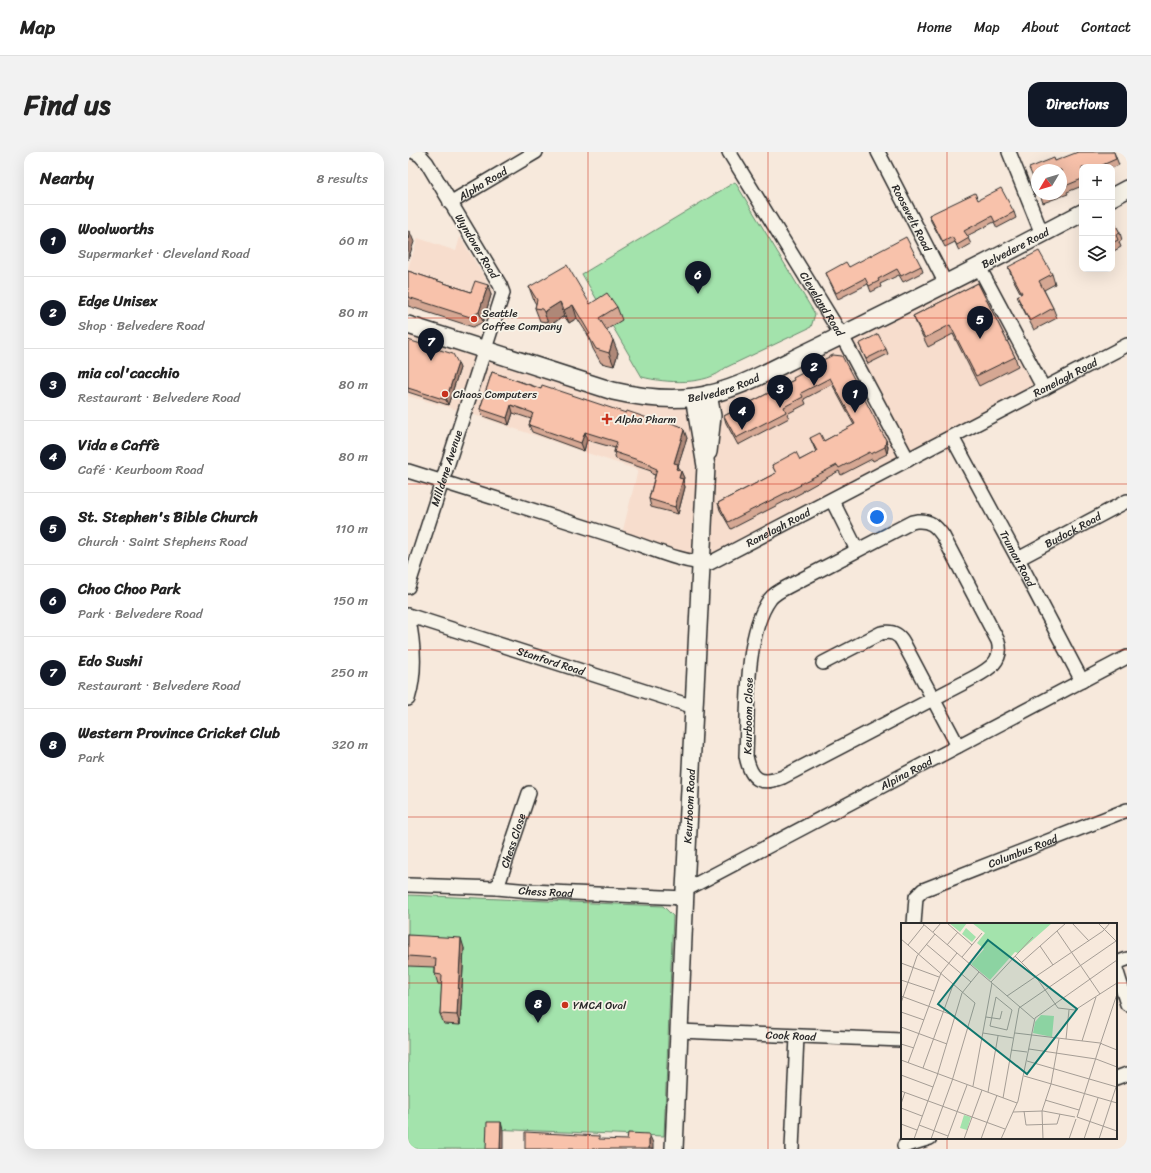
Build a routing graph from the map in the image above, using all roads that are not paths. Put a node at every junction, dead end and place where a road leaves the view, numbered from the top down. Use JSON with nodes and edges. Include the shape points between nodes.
{"nodes":[{"id":1,"x":414,"y":152,"type":"edge"},
{"id":2,"x":536,"y":152,"type":"edge"},
{"id":3,"x":729,"y":152,"type":"edge"},
{"id":4,"x":878,"y":152,"type":"edge"},
{"id":5,"x":1009,"y":152,"type":"edge"},
{"id":6,"x":1127,"y":190,"type":"edge"},
{"id":7,"x":1115,"y":196,"type":"edge"},
{"id":8,"x":450,"y":203,"type":"junction"},
{"id":9,"x":1079,"y":215,"type":"edge"},
{"id":10,"x":1042,"y":234,"type":"junction"},
{"id":11,"x":979,"y":267,"type":"junction"},
{"id":12,"x":946,"y":284,"type":"junction"},
{"id":13,"x":408,"y":325,"type":"edge"},
{"id":14,"x":842,"y":336,"type":"junction"},
{"id":15,"x":1127,"y":345,"type":"edge"},
{"id":16,"x":484,"y":350,"type":"junction"},
{"id":17,"x":1044,"y":389,"type":"junction"},
{"id":18,"x":701,"y":396,"type":"junction"},
{"id":19,"x":952,"y":437,"type":"junction"},
{"id":20,"x":908,"y":460,"type":"junction"},
{"id":21,"x":408,"y":471,"type":"edge"},
{"id":22,"x":442,"y":481,"type":"junction"},
{"id":23,"x":1127,"y":501,"type":"edge"},
{"id":24,"x":828,"y":502,"type":"junction"},
{"id":25,"x":854,"y":552,"type":"junction"},
{"id":26,"x":1018,"y":559,"type":"junction"},
{"id":27,"x":701,"y":563,"type":"junction"},
{"id":28,"x":408,"y":587,"type":"edge"},
{"id":29,"x":408,"y":616,"type":"edge"},
{"id":30,"x":1127,"y":657,"type":"edge"},
{"id":31,"x":823,"y":663,"type":"dead end"},
{"id":32,"x":1082,"y":681,"type":"junction"},
{"id":33,"x":408,"y":699,"type":"edge"},
{"id":34,"x":933,"y":699,"type":"junction"},
{"id":35,"x":694,"y":707,"type":"junction"},
{"id":36,"x":958,"y":746,"type":"junction"},
{"id":37,"x":529,"y":793,"type":"dead end"},
{"id":38,"x":1127,"y":810,"type":"edge"},
{"id":39,"x":408,"y":885,"type":"edge"},
{"id":40,"x":497,"y":888,"type":"junction"},
{"id":41,"x":685,"y":894,"type":"junction"},
{"id":42,"x":914,"y":923,"type":"edge"},
{"id":43,"x":1127,"y":959,"type":"edge"},
{"id":44,"x":1117,"y":964,"type":"edge"},
{"id":45,"x":1117,"y":972,"type":"edge"},
{"id":46,"x":1127,"y":1004,"type":"edge"},
{"id":47,"x":679,"y":1031,"type":"junction"},
{"id":48,"x":797,"y":1036,"type":"junction"},
{"id":49,"x":901,"y":1040,"type":"edge"},
{"id":50,"x":1127,"y":1074,"type":"edge"},
{"id":51,"x":1117,"y":1078,"type":"edge"},
{"id":52,"x":926,"y":1139,"type":"edge"},
{"id":53,"x":904,"y":1144,"type":"edge"},
{"id":54,"x":674,"y":1149,"type":"edge"},
{"id":55,"x":792,"y":1149,"type":"edge"}],
"edges":[{"from":1,"to":8,"type":"street","name":"Wyndover Road","via":[[424,159]]},
{"from":2,"to":8,"type":"street","name":"Alpha Road"},
{"from":3,"to":14,"type":"street","name":"Cleveland Road"},
{"from":4,"to":12,"type":"street","name":"Roosevelt Road"},
{"from":5,"to":10,"type":"street"},
{"from":6,"to":7,"type":"main road"},
{"from":8,"to":16,"type":"street","name":"Wyndover Road","via":[[502,289],[502,299]]},
{"from":9,"to":10,"type":"main road","name":"Belvedere Road"},
{"from":10,"to":11,"type":"main road","name":"Belvedere Road"},
{"from":11,"to":12,"type":"main road","name":"Belvedere Road"},
{"from":11,"to":17,"type":"street"},
{"from":12,"to":14,"type":"main road","name":"Belvedere Road"},
{"from":13,"to":16,"type":"main road","name":"Belvedere Road"},
{"from":14,"to":18,"type":"main road","name":"Belvedere Road","via":[[745,381]]},
{"from":14,"to":20,"type":"street","name":"Cleveland Road"},
{"from":15,"to":17,"type":"street","name":"Ranelagh Road"},
{"from":16,"to":18,"type":"main road","name":"Belvedere Road","via":[[625,394],[657,398]]},
{"from":16,"to":22,"type":"street","name":"Milldene Avenue"},
{"from":17,"to":19,"type":"street","name":"Ranelagh Road"},
{"from":18,"to":27,"type":"main road","name":"Keurboom Road","via":[[706,464]]},
{"from":19,"to":20,"type":"street","name":"Ranelagh Road"},
{"from":19,"to":26,"type":"street","name":"Truman Road"},
{"from":20,"to":24,"type":"street","name":"Ranelagh Road"},
{"from":21,"to":22,"type":"street","name":"Ranelagh Road"},
{"from":22,"to":27,"type":"street","name":"Ranelagh Road","via":[[675,557]]},
{"from":22,"to":28,"type":"street","name":"Milldene Avenue"},
{"from":23,"to":26,"type":"street","name":"Budock Road"},
{"from":24,"to":25,"type":"street"},
{"from":24,"to":27,"type":"street","name":"Ranelagh Road","via":[[710,564]]},
{"from":25,"to":34,"type":"street","name":"Keurboom Close","via":[[912,522],[929,522],[939,530],[1000,648],[998,656],[989,668]]},
{"from":25,"to":34,"type":"street","name":"Keurboom Close","via":[[776,594],[770,599],[760,618],[749,665],[746,756],[750,769],[760,780],[773,781]]},
{"from":26,"to":32,"type":"street","name":"Truman Road"},
{"from":27,"to":35,"type":"main road","name":"Keurboom Road"},
{"from":29,"to":33,"type":"street","via":[[413,664]]},
{"from":29,"to":35,"type":"street","name":"Stanford Road"},
{"from":30,"to":32,"type":"street","name":"Alpina Road"},
{"from":31,"to":34,"type":"street","via":[[881,633],[894,633],[901,638]]},
{"from":32,"to":36,"type":"street","name":"Alpina Road"},
{"from":34,"to":36,"type":"street"},
{"from":35,"to":41,"type":"main road","name":"Keurboom Road"},
{"from":36,"to":41,"type":"street","name":"Alpina Road"},
{"from":37,"to":40,"type":"street","name":"Chess Close"},
{"from":38,"to":42,"type":"street","name":"Columbus Road","via":[[919,892],[916,897]]},
{"from":39,"to":40,"type":"street","name":"Chess Road"},
{"from":40,"to":41,"type":"street","name":"Chess Road"},
{"from":41,"to":47,"type":"main road","name":"Keurboom Road"},
{"from":43,"to":44,"type":"street"},
{"from":45,"to":46,"type":"street"},
{"from":47,"to":48,"type":"street","name":"Cook Road"},
{"from":47,"to":54,"type":"main road","name":"Keurboom Road"},
{"from":48,"to":49,"type":"street","name":"Cook Road"},
{"from":48,"to":55,"type":"street"},
{"from":50,"to":51,"type":"street"},
{"from":52,"to":53,"type":"street"}]}
